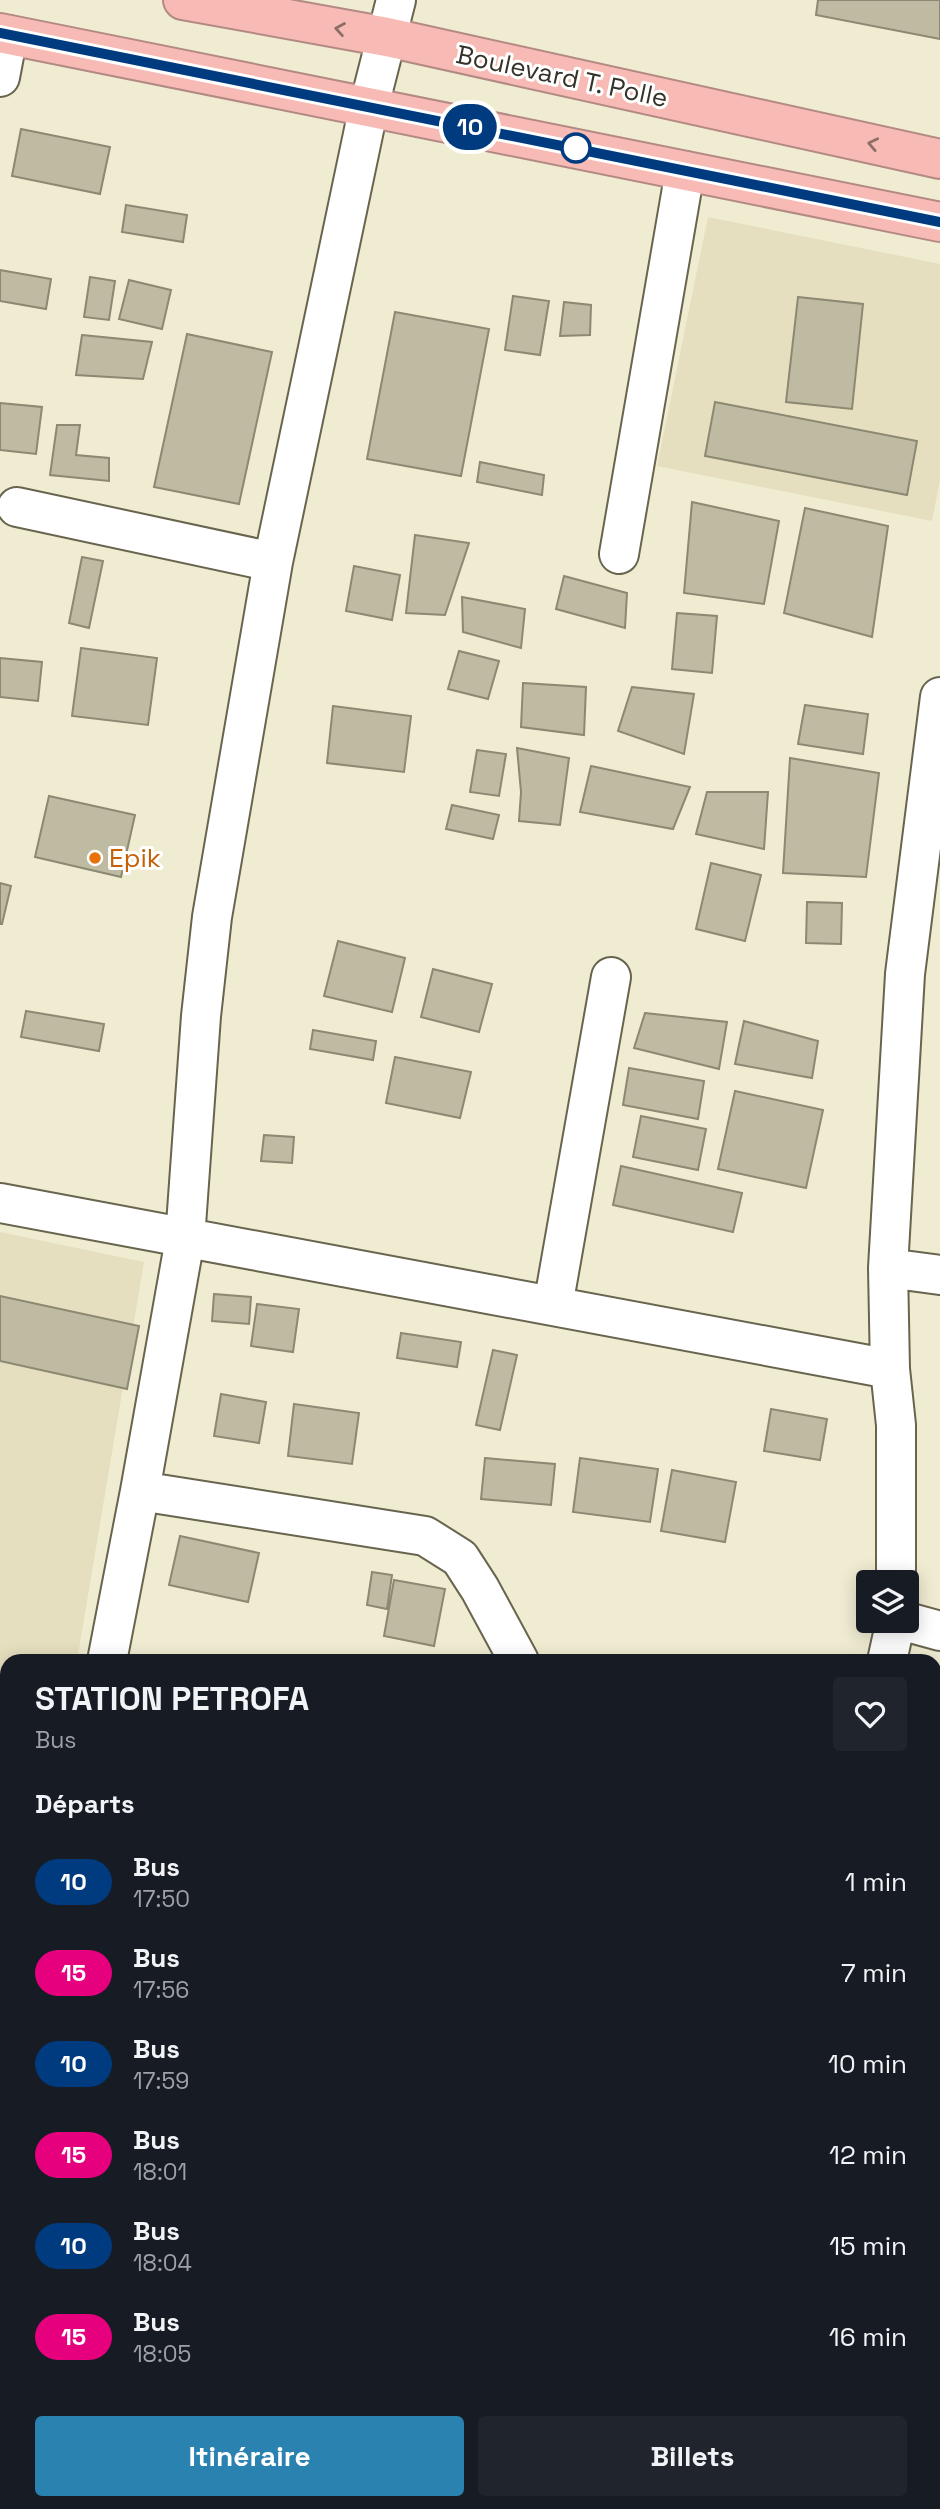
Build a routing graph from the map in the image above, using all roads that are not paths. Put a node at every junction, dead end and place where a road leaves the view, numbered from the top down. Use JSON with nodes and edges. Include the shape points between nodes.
{"nodes":[{"id":1,"x":183,"y":0,"type":"edge"},
{"id":2,"x":396,"y":0,"type":"edge"},
{"id":3,"x":4,"y":34,"type":"edge"},
{"id":4,"x":387,"y":37,"type":"junction"},
{"id":5,"x":0,"y":77,"type":"edge"},
{"id":6,"x":369,"y":106,"type":"junction"},
{"id":7,"x":940,"y":159,"type":"edge"},
{"id":8,"x":685,"y":171,"type":"junction"},
{"id":9,"x":940,"y":222,"type":"edge"},
{"id":10,"x":17,"y":507,"type":"dead end"},
{"id":11,"x":619,"y":554,"type":"dead end"},
{"id":12,"x":272,"y":562,"type":"junction"},
{"id":13,"x":940,"y":697,"type":"edge"},
{"id":14,"x":929,"y":886,"type":"edge"},
{"id":15,"x":611,"y":976,"type":"dead end"},
{"id":16,"x":0,"y":1203,"type":"edge"},
{"id":17,"x":185,"y":1239,"type":"junction"},
{"id":18,"x":888,"y":1268,"type":"junction"},
{"id":19,"x":940,"y":1275,"type":"edge"},
{"id":20,"x":553,"y":1307,"type":"junction"},
{"id":21,"x":890,"y":1369,"type":"junction"},
{"id":22,"x":141,"y":1491,"type":"junction"},
{"id":23,"x":896,"y":1570,"type":"edge"},
{"id":24,"x":919,"y":1626,"type":"edge"},
{"id":25,"x":940,"y":1631,"type":"edge"},
{"id":26,"x":895,"y":1633,"type":"edge"},
{"id":27,"x":108,"y":1654,"type":"edge"},
{"id":28,"x":515,"y":1654,"type":"edge"},
{"id":29,"x":889,"y":1654,"type":"edge"}],
"edges":[{"from":4,"to":1,"type":"highway","name":"Boulevard T. Polle","one_way":true},
{"from":2,"to":4,"type":"street"},
{"from":3,"to":5,"type":"street"},
{"from":3,"to":6,"type":"highway"},
{"from":4,"to":6,"type":"street"},
{"from":7,"to":4,"type":"highway","name":"Boulevard T. Polle","one_way":true},
{"from":6,"to":8,"type":"highway"},
{"from":6,"to":12,"type":"street"},
{"from":8,"to":9,"type":"highway"},
{"from":8,"to":11,"type":"street"},
{"from":10,"to":12,"type":"street"},
{"from":12,"to":17,"type":"street","via":[[212,918]]},
{"from":13,"to":14,"type":"street"},
{"from":14,"to":18,"type":"street","via":[[905,974]]},
{"from":15,"to":20,"type":"street"},
{"from":16,"to":17,"type":"street"},
{"from":17,"to":20,"type":"street"},
{"from":17,"to":22,"type":"street"},
{"from":18,"to":19,"type":"street"},
{"from":18,"to":21,"type":"street"},
{"from":20,"to":21,"type":"street"},
{"from":21,"to":23,"type":"street","via":[[897,1425]]},
{"from":22,"to":27,"type":"street"},
{"from":22,"to":28,"type":"street","via":[[425,1536],[460,1558]]},
{"from":24,"to":25,"type":"street"},
{"from":26,"to":29,"type":"street"}]}
